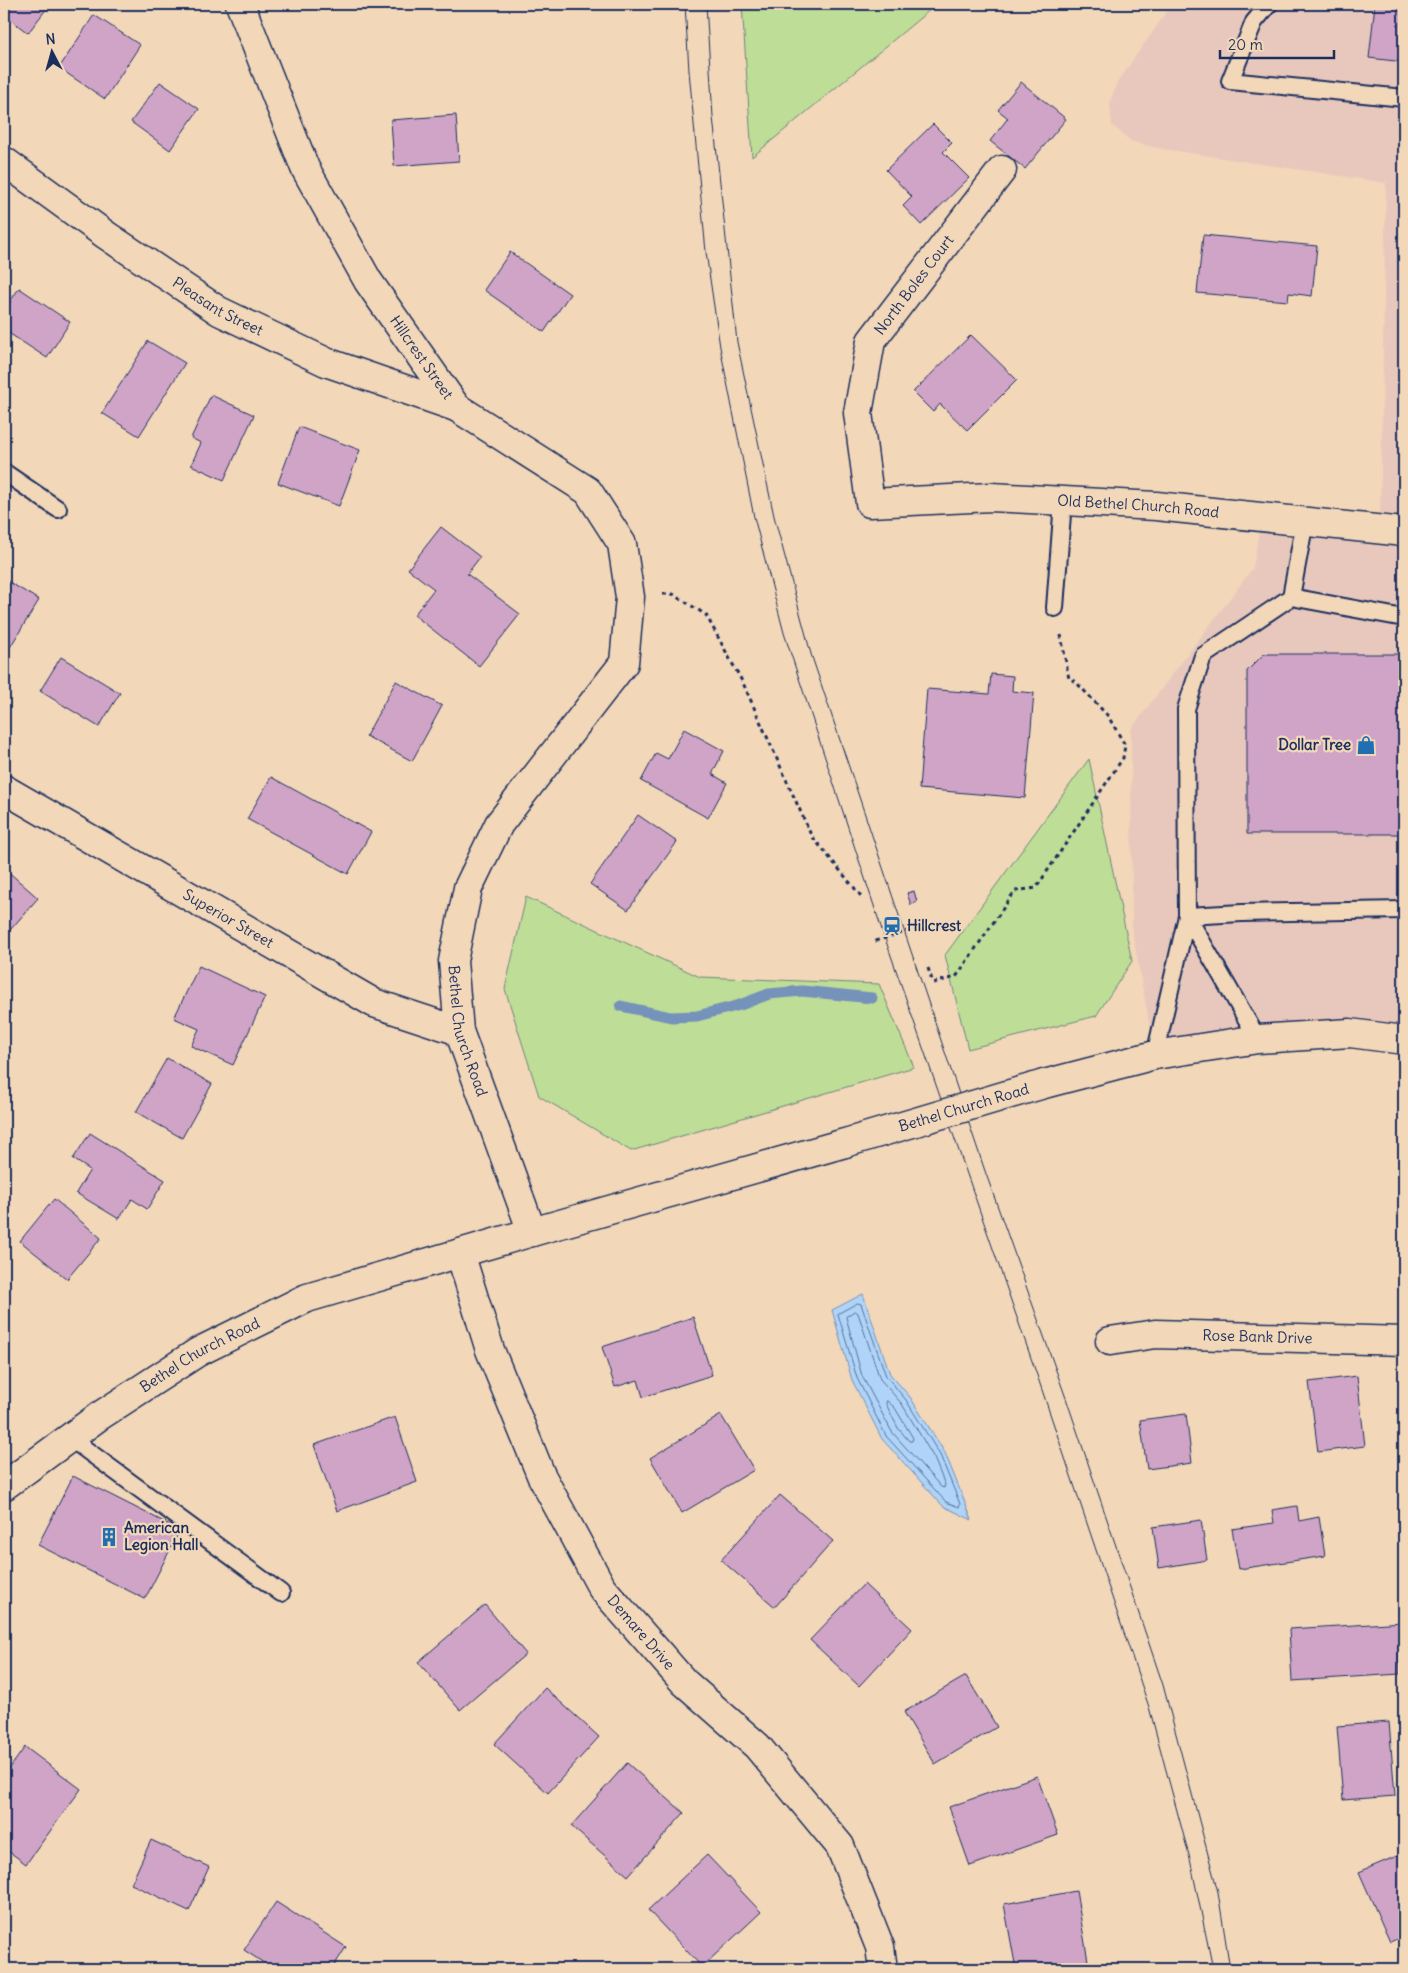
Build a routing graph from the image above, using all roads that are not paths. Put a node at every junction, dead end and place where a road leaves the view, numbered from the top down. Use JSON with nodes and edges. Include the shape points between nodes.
{"nodes":[{"id":1,"x":240,"y":4,"type":"edge"},
{"id":2,"x":1270,"y":4,"type":"edge"},
{"id":3,"x":1404,"y":98,"type":"edge"},
{"id":4,"x":4,"y":161,"type":"edge"},
{"id":5,"x":1002,"y":170,"type":"dead end"},
{"id":6,"x":456,"y":406,"type":"junction"},
{"id":7,"x":4,"y":472,"type":"edge"},
{"id":8,"x":1063,"y":501,"type":"junction"},
{"id":9,"x":870,"y":503,"type":"joint"},
{"id":10,"x":58,"y":509,"type":"dead end"},
{"id":11,"x":1305,"y":521,"type":"junction"},
{"id":12,"x":1404,"y":532,"type":"edge"},
{"id":13,"x":1291,"y":597,"type":"junction"},
{"id":14,"x":1055,"y":608,"type":"road end"},
{"id":15,"x":1404,"y":618,"type":"edge"},
{"id":16,"x":624,"y":663,"type":"joint"},
{"id":17,"x":4,"y":789,"type":"edge"},
{"id":18,"x":1404,"y":910,"type":"edge"},
{"id":19,"x":1187,"y":916,"type":"junction"},
{"id":20,"x":459,"y":1031,"type":"junction"},
{"id":21,"x":1258,"y":1039,"type":"junction"},
{"id":22,"x":1404,"y":1040,"type":"edge"},
{"id":23,"x":1155,"y":1055,"type":"junction"},
{"id":24,"x":532,"y":1232,"type":"junction"},
{"id":25,"x":460,"y":1253,"type":"junction"},
{"id":26,"x":1404,"y":1341,"type":"edge"},
{"id":27,"x":1110,"y":1342,"type":"dead end"},
{"id":28,"x":70,"y":1438,"type":"junction"},
{"id":29,"x":4,"y":1486,"type":"edge"},
{"id":30,"x":281,"y":1593,"type":"dead end"},
{"id":31,"x":883,"y":1969,"type":"edge"}],
"edges":[{"from":1,"to":6,"type":"street","name":"Hillcrest Street","via":[[305,168],[368,281]]},
{"from":2,"to":3,"type":"lane","via":[[1254,22],[1230,81]]},
{"from":4,"to":6,"type":"street","name":"Pleasant Street","via":[[219,311],[326,362]]},
{"from":5,"to":9,"type":"street","name":"North Boles Court","via":[[871,341],[858,413]]},
{"from":6,"to":16,"type":"street","name":"Hillcrest Street","via":[[588,491],[622,544],[630,598]]},
{"from":7,"to":10,"type":"lane"},
{"from":8,"to":9,"type":"street","name":"Old Bethel Church Road","via":[[992,497]]},
{"from":8,"to":11,"type":"street","name":"Old Bethel Church Road","via":[[1156,506]]},
{"from":8,"to":14,"type":"lane"},
{"from":11,"to":12,"type":"street","name":"Old Bethel Church Road"},
{"from":11,"to":13,"type":"lane"},
{"from":13,"to":15,"type":"lane"},
{"from":13,"to":19,"type":"lane","via":[[1203,656],[1186,709]]},
{"from":16,"to":20,"type":"street","name":"Bethel Church Road","via":[[498,824],[468,888],[453,961]]},
{"from":17,"to":20,"type":"street","name":"Superior Street","via":[[374,1003]]},
{"from":18,"to":19,"type":"lane"},
{"from":19,"to":21,"type":"lane"},
{"from":19,"to":23,"type":"lane"},
{"from":20,"to":24,"type":"street","name":"Bethel Church Road"},
{"from":21,"to":22,"type":"street","name":"Bethel Church Road","via":[[1350,1033]]},
{"from":21,"to":23,"type":"street","name":"Bethel Church Road"},
{"from":23,"to":24,"type":"street","name":"Bethel Church Road","bridge":true},
{"from":24,"to":25,"type":"street","name":"Bethel Church Road"},
{"from":25,"to":28,"type":"street","name":"Bethel Church Road","via":[[307,1298],[198,1352]]},
{"from":25,"to":31,"type":"street","name":"Demare Drive","via":[[490,1350],[541,1476],[602,1588],[684,1682],[758,1746],[840,1846],[880,1947]]},
{"from":26,"to":27,"type":"street","name":"Rose Bank Drive","via":[[1155,1334]]},
{"from":28,"to":29,"type":"street","name":"Bethel Church Road"},
{"from":28,"to":30,"type":"lane"}]}
